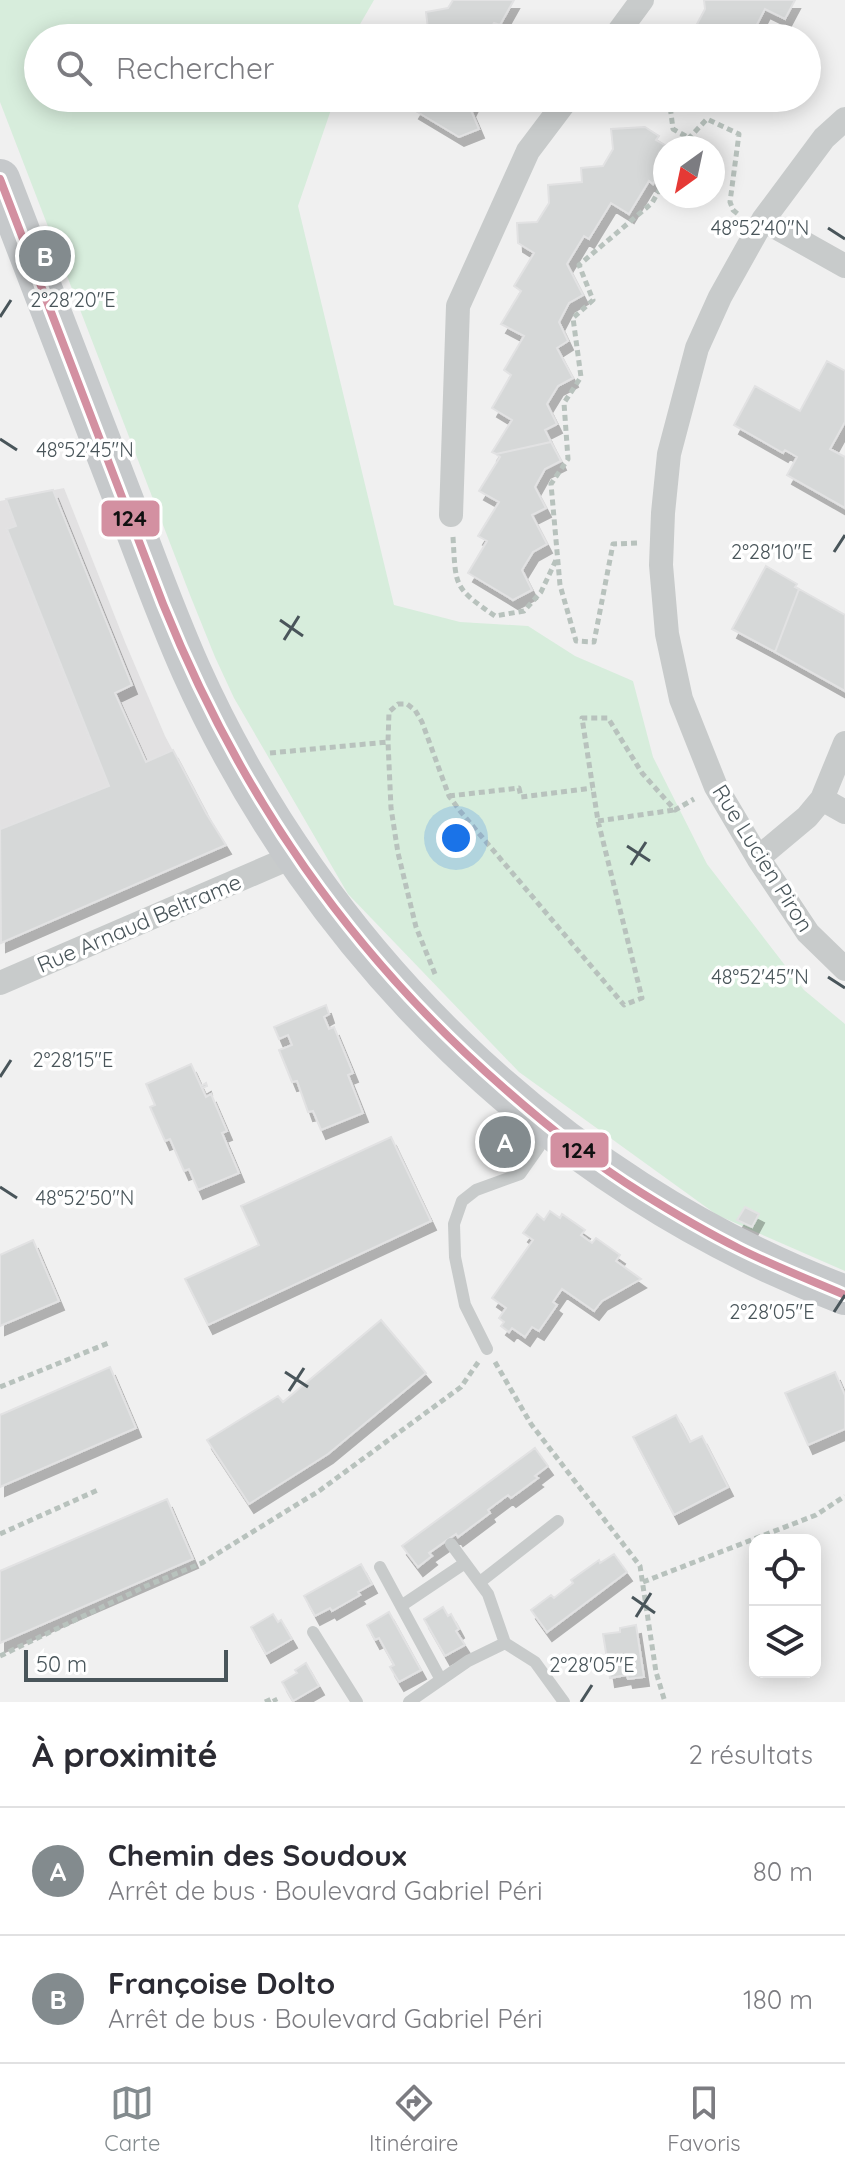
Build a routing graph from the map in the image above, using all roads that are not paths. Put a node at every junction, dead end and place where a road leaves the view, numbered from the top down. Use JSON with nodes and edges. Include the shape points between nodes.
{"nodes":[{"id":1,"x":642,"y":0,"type":"edge"},
{"id":2,"x":624,"y":24,"type":"edge"},
{"id":3,"x":557,"y":112,"type":"edge"},
{"id":4,"x":845,"y":119,"type":"edge"},
{"id":5,"x":0,"y":179,"type":"edge"},
{"id":6,"x":770,"y":210,"type":"junction"},
{"id":7,"x":0,"y":221,"type":"edge"},
{"id":8,"x":845,"y":266,"type":"edge"},
{"id":9,"x":451,"y":515,"type":"road end"},
{"id":10,"x":845,"y":743,"type":"edge"},
{"id":11,"x":822,"y":799,"type":"junction"},
{"id":12,"x":845,"y":812,"type":"edge"},
{"id":13,"x":758,"y":858,"type":"junction"},
{"id":14,"x":278,"y":863,"type":"junction"},
{"id":15,"x":845,"y":969,"type":"edge"},
{"id":16,"x":0,"y":983,"type":"edge"},
{"id":17,"x":539,"y":1147,"type":"junction"},
{"id":18,"x":845,"y":1295,"type":"edge"},
{"id":19,"x":845,"y":1324,"type":"edge"},
{"id":20,"x":487,"y":1349,"type":"road end"},
{"id":21,"x":558,"y":1521,"type":"dead end"},
{"id":22,"x":451,"y":1544,"type":"dead end"},
{"id":23,"x":465,"y":1563,"type":"junction"},
{"id":24,"x":380,"y":1567,"type":"dead end"},
{"id":25,"x":480,"y":1582,"type":"junction"},
{"id":26,"x":401,"y":1606,"type":"junction"},
{"id":27,"x":313,"y":1632,"type":"dead end"},
{"id":28,"x":505,"y":1643,"type":"junction"},
{"id":29,"x":441,"y":1680,"type":"junction"},
{"id":30,"x":357,"y":1702,"type":"edge"},
{"id":31,"x":409,"y":1702,"type":"edge"},
{"id":32,"x":564,"y":1702,"type":"edge"}],
"edges":[{"from":1,"to":2,"type":"street"},
{"from":3,"to":9,"type":"street","via":[[528,151],[458,306]]},
{"from":4,"to":6,"type":"street","name":"Rue Lucien Piron","via":[[824,138]]},
{"from":5,"to":18,"type":"main road","via":[[185,656],[234,756],[326,902],[439,1033],[554,1131],[643,1195],[704,1230]]},
{"from":6,"to":8,"type":"street"},
{"from":6,"to":13,"type":"street","name":"Rue Lucien Piron","via":[[697,348],[669,454],[661,565],[667,634],[681,699],[716,787]]},
{"from":7,"to":14,"type":"main road","via":[[179,686],[214,758]]},
{"from":10,"to":11,"type":"street"},
{"from":11,"to":12,"type":"street"},
{"from":11,"to":13,"type":"street"},
{"from":13,"to":15,"type":"street","name":"Rue Lucien Piron","via":[[808,933]]},
{"from":14,"to":16,"type":"street","name":"Rue Arnaud Beltrame"},
{"from":14,"to":17,"type":"main road","via":[[351,968],[423,1050]]},
{"from":17,"to":19,"type":"main road","via":[[704,1253]]},
{"from":17,"to":20,"type":"lane","via":[[520,1174],[476,1190],[462,1201],[454,1224],[465,1305]]},
{"from":21,"to":25,"type":"lane"},
{"from":22,"to":23,"type":"lane"},
{"from":23,"to":25,"type":"lane"},
{"from":23,"to":26,"type":"lane"},
{"from":24,"to":26,"type":"lane"},
{"from":25,"to":28,"type":"lane"},
{"from":26,"to":29,"type":"lane"},
{"from":27,"to":30,"type":"lane"},
{"from":28,"to":29,"type":"lane"},
{"from":28,"to":32,"type":"lane","via":[[535,1662]]},
{"from":29,"to":31,"type":"lane"}]}
